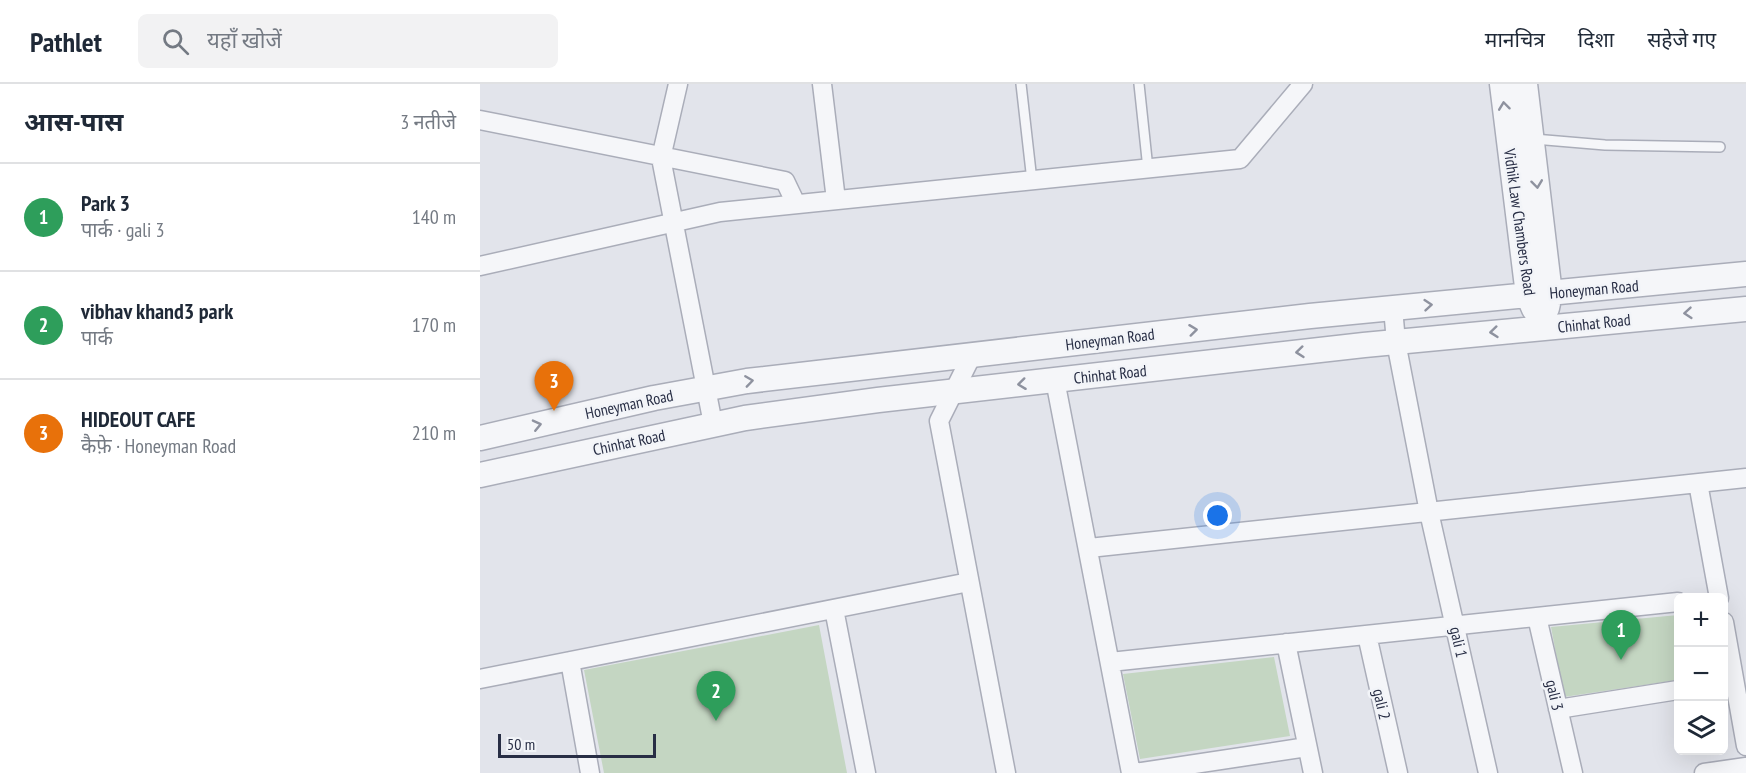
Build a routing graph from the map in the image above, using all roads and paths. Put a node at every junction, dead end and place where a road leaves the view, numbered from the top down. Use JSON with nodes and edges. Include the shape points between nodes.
{"nodes":[{"id":1,"x":678,"y":84,"type":"edge"},
{"id":2,"x":822,"y":84,"type":"edge"},
{"id":3,"x":1021,"y":84,"type":"edge"},
{"id":4,"x":1139,"y":84,"type":"edge"},
{"id":5,"x":1303,"y":84,"type":"edge"},
{"id":6,"x":1502,"y":84,"type":"edge"},
{"id":7,"x":1525,"y":84,"type":"edge"},
{"id":8,"x":480,"y":120,"type":"edge"},
{"id":9,"x":1520,"y":138,"type":"junction"},
{"id":10,"x":1720,"y":147,"type":"dead end"},
{"id":11,"x":662,"y":158,"type":"junction"},
{"id":12,"x":1148,"y":169,"type":"junction"},
{"id":13,"x":1032,"y":180,"type":"junction"},
{"id":14,"x":836,"y":200,"type":"junction"},
{"id":15,"x":796,"y":204,"type":"junction"},
{"id":16,"x":674,"y":222,"type":"junction"},
{"id":17,"x":480,"y":266,"type":"edge"},
{"id":18,"x":1746,"y":274,"type":"edge"},
{"id":19,"x":1539,"y":295,"type":"junction"},
{"id":20,"x":1393,"y":308,"type":"junction"},
{"id":21,"x":1746,"y":309,"type":"edge"},
{"id":22,"x":1543,"y":328,"type":"junction"},
{"id":23,"x":1396,"y":342,"type":"junction"},
{"id":24,"x":972,"y":355,"type":"junction"},
{"id":25,"x":1055,"y":380,"type":"junction"},
{"id":26,"x":706,"y":388,"type":"junction"},
{"id":27,"x":952,"y":392,"type":"junction"},
{"id":28,"x":713,"y":424,"type":"junction"},
{"id":29,"x":480,"y":438,"type":"edge"},
{"id":30,"x":480,"y":475,"type":"edge"},
{"id":31,"x":1746,"y":478,"type":"edge"},
{"id":32,"x":1698,"y":483,"type":"junction"},
{"id":33,"x":1429,"y":512,"type":"junction"},
{"id":34,"x":1089,"y":548,"type":"junction"},
{"id":35,"x":969,"y":582,"type":"junction"},
{"id":36,"x":1718,"y":593,"type":"edge"},
{"id":37,"x":1674,"y":602,"type":"edge"},
{"id":38,"x":834,"y":609,"type":"junction"},
{"id":39,"x":1537,"y":617,"type":"junction"},
{"id":40,"x":1455,"y":626,"type":"junction"},
{"id":41,"x":1366,"y":635,"type":"junction"},
{"id":42,"x":1286,"y":643,"type":"junction"},
{"id":43,"x":1726,"y":647,"type":"edge"},
{"id":44,"x":570,"y":661,"type":"junction"},
{"id":45,"x":1110,"y":662,"type":"junction"},
{"id":46,"x":480,"y":679,"type":"edge"},
{"id":47,"x":1729,"y":683,"type":"edge"},
{"id":48,"x":1674,"y":691,"type":"edge"},
{"id":49,"x":1558,"y":709,"type":"junction"},
{"id":50,"x":1746,"y":746,"type":"edge"},
{"id":51,"x":1307,"y":747,"type":"junction"},
{"id":52,"x":1746,"y":767,"type":"edge"},
{"id":53,"x":591,"y":773,"type":"edge"},
{"id":54,"x":866,"y":773,"type":"edge"},
{"id":55,"x":1006,"y":773,"type":"edge"},
{"id":56,"x":1133,"y":773,"type":"edge"},
{"id":57,"x":1313,"y":773,"type":"edge"},
{"id":58,"x":1398,"y":773,"type":"edge"},
{"id":59,"x":1488,"y":773,"type":"edge"},
{"id":60,"x":1573,"y":773,"type":"edge"},
{"id":61,"x":1704,"y":773,"type":"edge"}],
"edges":[{"from":1,"to":11,"type":"street"},
{"from":2,"to":14,"type":"street"},
{"from":3,"to":13,"type":"lane"},
{"from":4,"to":12,"type":"lane"},
{"from":5,"to":12,"type":"street","via":[[1240,159]]},
{"from":9,"to":6,"type":"street","name":"Vidhik Law Chambers Road","one_way":true},
{"from":7,"to":9,"type":"street","name":"Vidhik Law Chambers Road"},
{"from":8,"to":11,"type":"street"},
{"from":9,"to":10,"type":"lane","via":[[1605,145]]},
{"from":9,"to":19,"type":"street","name":"Vidhik Law Chambers Road"},
{"from":11,"to":15,"type":"street","via":[[785,181]]},
{"from":11,"to":16,"type":"street"},
{"from":12,"to":13,"type":"street"},
{"from":13,"to":14,"type":"street"},
{"from":14,"to":15,"type":"street"},
{"from":15,"to":16,"type":"street","via":[[720,212]]},
{"from":16,"to":17,"type":"street"},
{"from":16,"to":26,"type":"street"},
{"from":18,"to":19,"type":"street","name":"Honeyman Road"},
{"from":20,"to":19,"type":"street","name":"Honeyman Road","one_way":true},
{"from":19,"to":22,"type":"street","name":"Vidhik Law Chambers Road"},
{"from":20,"to":23,"type":"street","name":"gali 1"},
{"from":24,"to":20,"type":"street","name":"Honeyman Road","one_way":true},
{"from":21,"to":22,"type":"street","name":"Chinhat Road","one_way":true},
{"from":22,"to":23,"type":"street","name":"Chinhat Road","one_way":true},
{"from":23,"to":25,"type":"street","name":"Chinhat Road","one_way":true},
{"from":23,"to":33,"type":"street","name":"gali 1"},
{"from":26,"to":24,"type":"street","name":"Honeyman Road","one_way":true},
{"from":24,"to":27,"type":"street"},
{"from":25,"to":27,"type":"street","name":"Chinhat Road","one_way":true},
{"from":25,"to":34,"type":"street"},
{"from":26,"to":28,"type":"street"},
{"from":29,"to":26,"type":"street","name":"Honeyman Road","one_way":true},
{"from":27,"to":28,"type":"street","name":"Chinhat Road"},
{"from":27,"to":35,"type":"street","via":[[939,422]]},
{"from":28,"to":30,"type":"street","name":"Chinhat Road"},
{"from":31,"to":32,"type":"street"},
{"from":32,"to":33,"type":"street"},
{"from":32,"to":36,"type":"street"},
{"from":33,"to":34,"type":"street"},
{"from":33,"to":40,"type":"street","name":"gali 1"},
{"from":34,"to":45,"type":"street"},
{"from":35,"to":38,"type":"street"},
{"from":35,"to":55,"type":"street"},
{"from":37,"to":39,"type":"street"},
{"from":38,"to":44,"type":"street"},
{"from":38,"to":54,"type":"street"},
{"from":39,"to":40,"type":"street"},
{"from":39,"to":49,"type":"street","name":"gali 3"},
{"from":40,"to":41,"type":"street"},
{"from":40,"to":59,"type":"street","name":"gali 1"},
{"from":41,"to":42,"type":"street"},
{"from":41,"to":58,"type":"street","name":"gali 2"},
{"from":42,"to":45,"type":"street"},
{"from":42,"to":51,"type":"street"},
{"from":43,"to":47,"type":"street"},
{"from":44,"to":46,"type":"street"},
{"from":44,"to":53,"type":"street"},
{"from":45,"to":56,"type":"street"},
{"from":47,"to":50,"type":"street"},
{"from":48,"to":49,"type":"street"},
{"from":49,"to":60,"type":"street","name":"gali 3"},
{"from":51,"to":56,"type":"street"},
{"from":51,"to":57,"type":"street"},
{"from":52,"to":61,"type":"street"}]}
